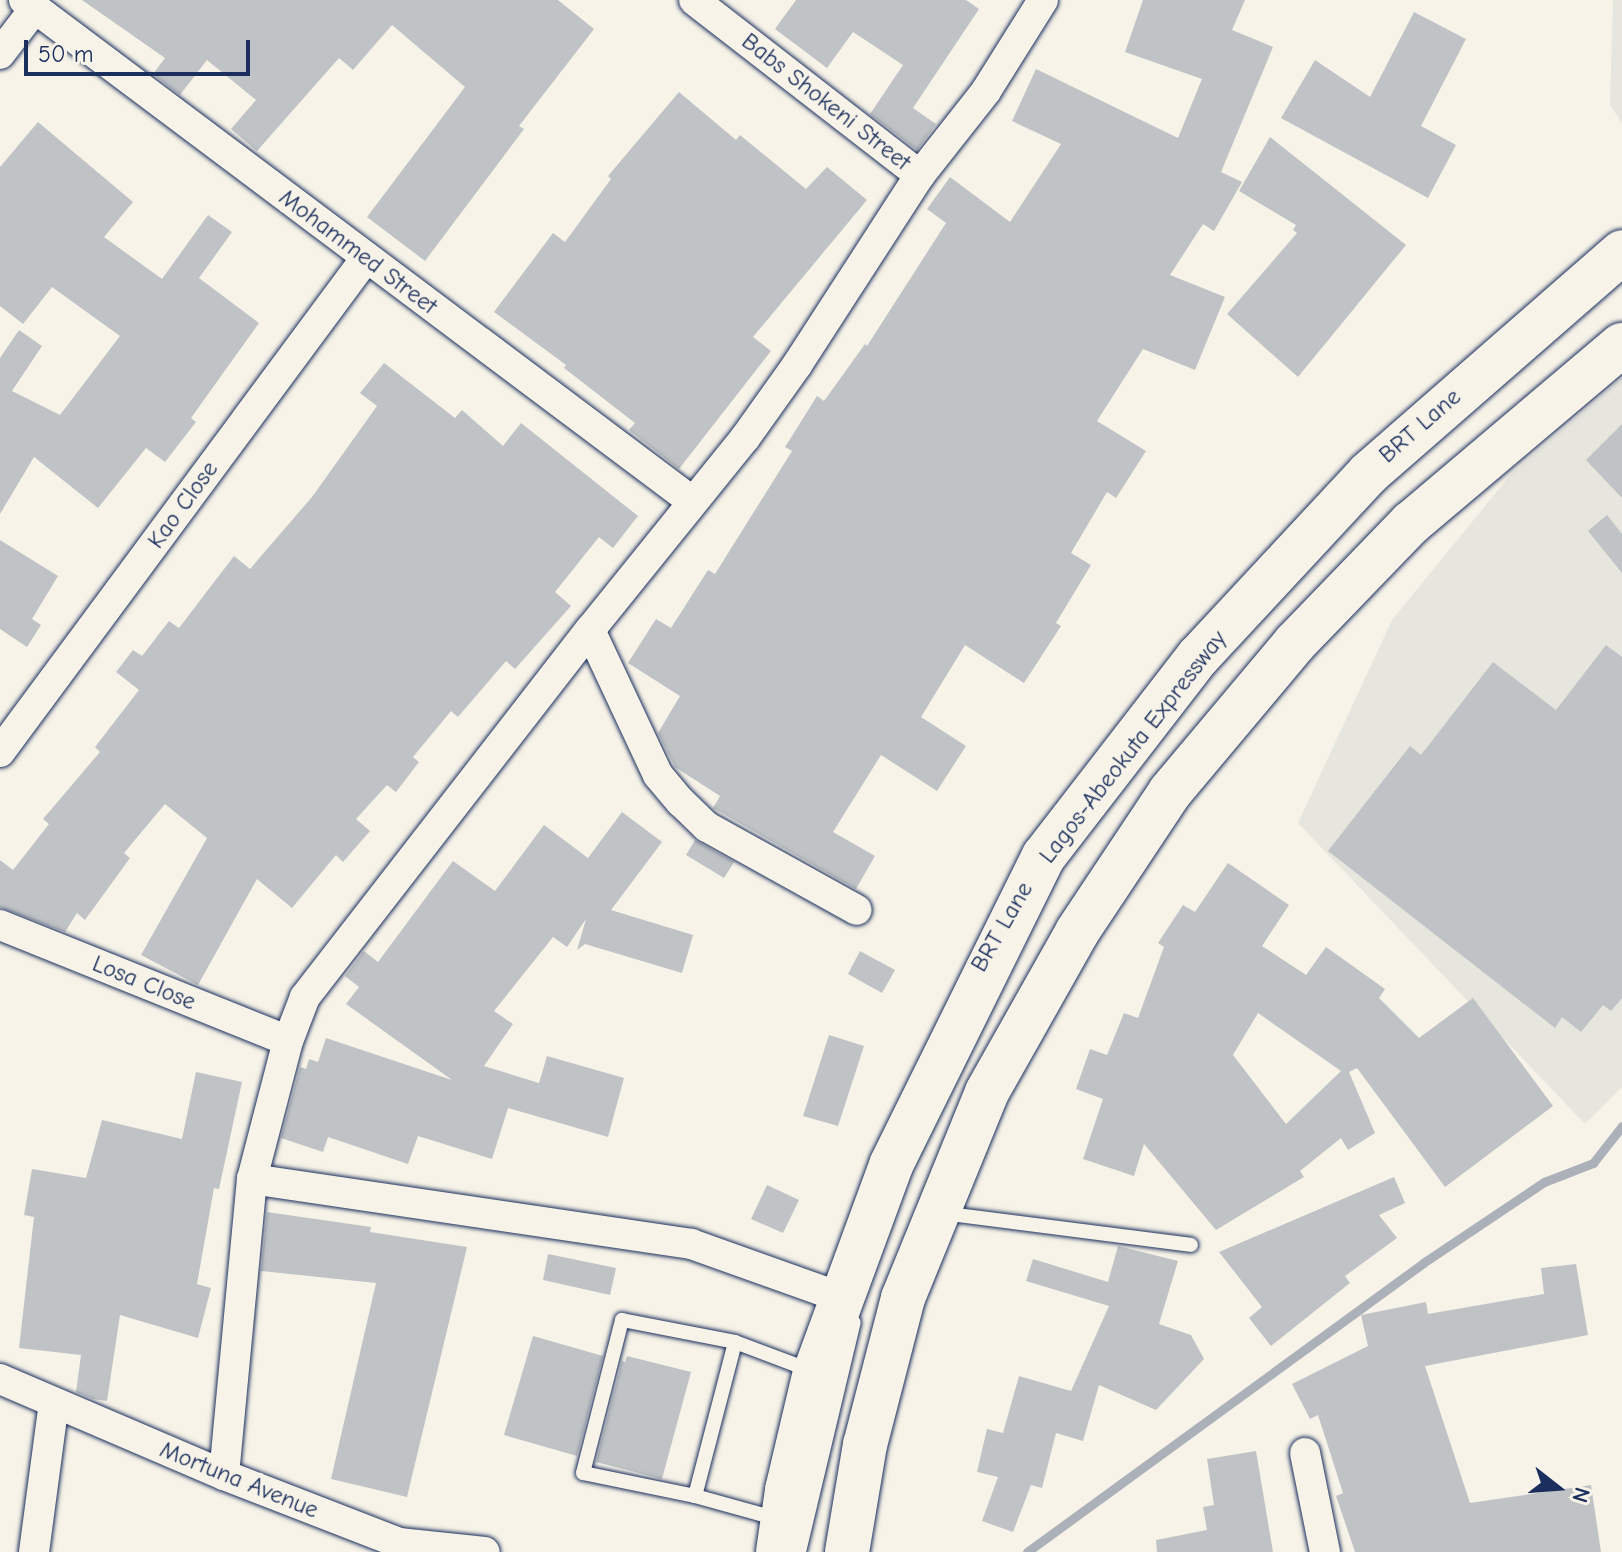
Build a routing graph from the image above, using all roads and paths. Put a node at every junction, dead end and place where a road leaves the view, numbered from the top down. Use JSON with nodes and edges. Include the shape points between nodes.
{"nodes":[{"id":1,"x":694,"y":0,"type":"edge"},
{"id":2,"x":1043,"y":0,"type":"edge"},
{"id":3,"x":30,"y":4,"type":"edge"},
{"id":4,"x":0,"y":54,"type":"edge"},
{"id":5,"x":920,"y":175,"type":"junction"},
{"id":6,"x":1622,"y":252,"type":"edge"},
{"id":7,"x":366,"y":258,"type":"junction"},
{"id":8,"x":1622,"y":345,"type":"edge"},
{"id":9,"x":693,"y":502,"type":"junction"},
{"id":10,"x":590,"y":630,"type":"junction"},
{"id":11,"x":1198,"y":682,"type":"dead end"},
{"id":12,"x":0,"y":752,"type":"edge"},
{"id":13,"x":1113,"y":793,"type":"dead end"},
{"id":14,"x":857,"y":910,"type":"dead end"},
{"id":15,"x":1031,"y":919,"type":"dead end"},
{"id":16,"x":0,"y":925,"type":"edge"},
{"id":17,"x":288,"y":1041,"type":"junction"},
{"id":18,"x":921,"y":1140,"type":"dead end"},
{"id":19,"x":252,"y":1179,"type":"junction"},
{"id":20,"x":937,"y":1213,"type":"junction"},
{"id":21,"x":1191,"y":1245,"type":"dead end"},
{"id":22,"x":850,"y":1302,"type":"junction"},
{"id":23,"x":735,"y":1342,"type":"junction"},
{"id":24,"x":815,"y":1372,"type":"junction"},
{"id":25,"x":0,"y":1379,"type":"edge"},
{"id":26,"x":54,"y":1403,"type":"junction"},
{"id":27,"x":1305,"y":1453,"type":"dead end"},
{"id":28,"x":224,"y":1475,"type":"junction"},
{"id":29,"x":695,"y":1496,"type":"junction"},
{"id":30,"x":787,"y":1541,"type":"edge"},
{"id":31,"x":398,"y":1547,"type":"edge"},
{"id":32,"x":34,"y":1552,"type":"edge"},
{"id":33,"x":485,"y":1552,"type":"edge"},
{"id":34,"x":847,"y":1552,"type":"edge"},
{"id":35,"x":1325,"y":1552,"type":"edge"}],
"edges":[{"from":1,"to":5,"type":"street","name":"Babs Shokeni Street"},
{"from":2,"to":5,"type":"street","via":[[986,91]]},
{"from":3,"to":4,"type":"street"},
{"from":3,"to":7,"type":"street","name":"Mohammed Street"},
{"from":5,"to":9,"type":"street","via":[[797,365]]},
{"from":6,"to":22,"type":"highway","name":"Lagos-Abeokuta Expressway","via":[[1369,473],[1198,657],[1044,856],[891,1165]]},
{"from":7,"to":9,"type":"street","name":"Mohammed Street"},
{"from":7,"to":12,"type":"street","name":"Kao Close"},
{"from":8,"to":20,"type":"highway","via":[[1411,523],[1295,643],[1170,792],[1077,932],[987,1092]]},
{"from":9,"to":10,"type":"street"},
{"from":10,"to":14,"type":"street","via":[[658,775],[681,802],[707,827]]},
{"from":10,"to":17,"type":"street","via":[[305,997]]},
{"from":11,"to":13,"type":"lane","via":[[1166,717]]},
{"from":15,"to":18,"type":"lane","name":"BRT Lane","via":[[1007,956]]},
{"from":16,"to":17,"type":"street","name":"Losa Close"},
{"from":17,"to":19,"type":"street"},
{"from":19,"to":22,"type":"street","via":[[691,1244]]},
{"from":19,"to":28,"type":"street"},
{"from":20,"to":21,"type":"lane"},
{"from":20,"to":34,"type":"highway","via":[[903,1298],[865,1445]]},
{"from":22,"to":24,"type":"highway","name":"Lagos-Abeokuta Expressway"},
{"from":22,"to":30,"type":"lane"},
{"from":23,"to":24,"type":"lane"},
{"from":23,"to":29,"type":"lane"},
{"from":23,"to":29,"type":"lane","via":[[622,1320],[583,1473]]},
{"from":24,"to":30,"type":"highway","name":"Lagos-Abeokuta Expressway"},
{"from":25,"to":26,"type":"street","name":"Mortuna Avenue"},
{"from":26,"to":28,"type":"street","name":"Mortuna Avenue"},
{"from":26,"to":32,"type":"street"},
{"from":27,"to":35,"type":"street"},
{"from":28,"to":31,"type":"street","name":"Mortuna Avenue"},
{"from":29,"to":30,"type":"lane"},
{"from":31,"to":33,"type":"street","name":"Mortuna Avenue"}]}
